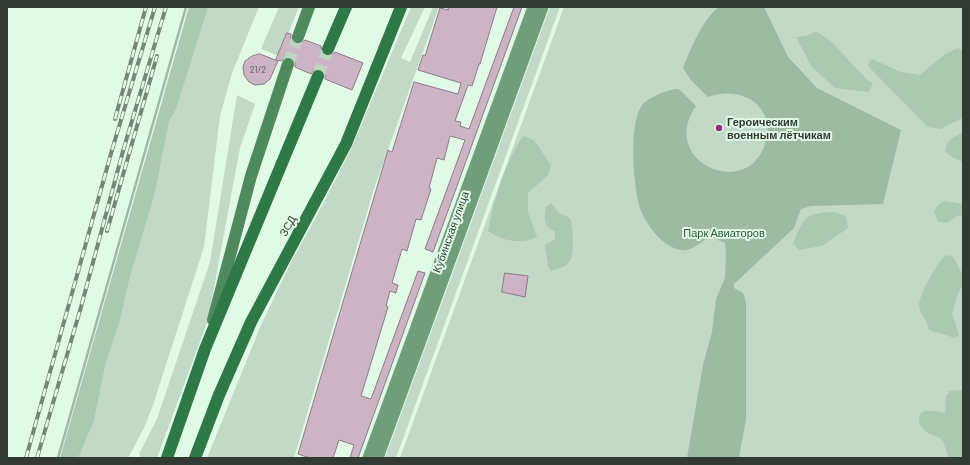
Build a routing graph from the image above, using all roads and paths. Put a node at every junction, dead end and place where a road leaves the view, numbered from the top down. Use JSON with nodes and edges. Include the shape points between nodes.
{"nodes":[{"id":1,"x":310,"y":7,"type":"edge"},
{"id":2,"x":346,"y":7,"type":"edge"},
{"id":3,"x":533,"y":7,"type":"edge"},
{"id":4,"x":543,"y":7,"type":"edge"},
{"id":5,"x":400,"y":10,"type":"edge"},
{"id":6,"x":298,"y":37,"type":"tunnel mouth"},
{"id":7,"x":328,"y":49,"type":"tunnel mouth"},
{"id":8,"x":288,"y":64,"type":"tunnel mouth"},
{"id":9,"x":318,"y":76,"type":"tunnel mouth"},
{"id":10,"x":205,"y":349,"type":"junction"},
{"id":11,"x":167,"y":458,"type":"edge"},
{"id":12,"x":195,"y":458,"type":"edge"},
{"id":13,"x":368,"y":458,"type":"edge"},
{"id":14,"x":378,"y":458,"type":"edge"}],
"edges":[{"from":1,"to":6,"type":"main road"},
{"from":2,"to":7,"type":"highway"},
{"from":3,"to":13,"type":"main road","name":"Кубинская улица"},
{"from":4,"to":14,"type":"main road","name":"Кубинская улица"},
{"from":5,"to":12,"type":"highway","name":"ЗСД","via":[[346,144],[251,322]]},
{"from":8,"to":10,"type":"main road","via":[[251,176]]},
{"from":9,"to":10,"type":"highway"},
{"from":10,"to":11,"type":"highway"}]}
